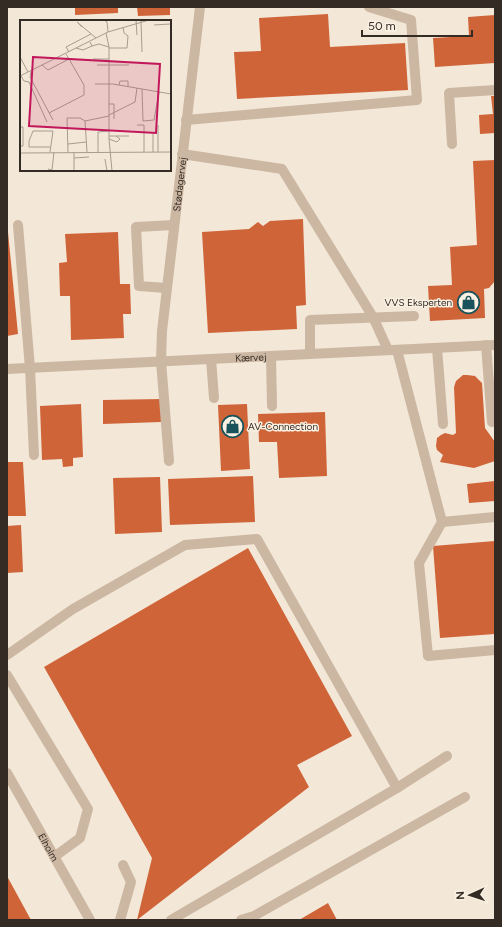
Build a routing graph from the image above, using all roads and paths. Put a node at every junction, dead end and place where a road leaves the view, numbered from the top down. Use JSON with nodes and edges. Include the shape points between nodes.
{"nodes":[{"id":1,"x":200,"y":7,"type":"edge"},
{"id":2,"x":369,"y":7,"type":"edge"},
{"id":3,"x":495,"y":90,"type":"edge"},
{"id":4,"x":186,"y":120,"type":"junction"},
{"id":5,"x":452,"y":144,"type":"dead end"},
{"id":6,"x":182,"y":154,"type":"junction"},
{"id":7,"x":18,"y":225,"type":"dead end"},
{"id":8,"x":174,"y":225,"type":"junction"},
{"id":9,"x":166,"y":288,"type":"junction"},
{"id":10,"x":414,"y":316,"type":"dead end"},
{"id":11,"x":373,"y":317,"type":"junction"},
{"id":12,"x":490,"y":345,"type":"edge"},
{"id":13,"x":437,"y":348,"type":"junction"},
{"id":14,"x":392,"y":350,"type":"junction"},
{"id":15,"x":310,"y":354,"type":"junction"},
{"id":16,"x":271,"y":356,"type":"junction"},
{"id":17,"x":211,"y":359,"type":"junction"},
{"id":18,"x":161,"y":361,"type":"junction"},
{"id":19,"x":30,"y":368,"type":"junction"},
{"id":20,"x":7,"y":369,"type":"edge"},
{"id":21,"x":214,"y":398,"type":"dead end"},
{"id":22,"x":272,"y":406,"type":"dead end"},
{"id":23,"x":492,"y":422,"type":"dead end"},
{"id":24,"x":443,"y":424,"type":"dead end"},
{"id":25,"x":34,"y":455,"type":"dead end"},
{"id":26,"x":169,"y":461,"type":"dead end"},
{"id":27,"x":495,"y":517,"type":"edge"},
{"id":28,"x":442,"y":522,"type":"junction"},
{"id":29,"x":495,"y":650,"type":"edge"},
{"id":30,"x":7,"y":655,"type":"edge"},
{"id":31,"x":7,"y":675,"type":"edge"},
{"id":32,"x":447,"y":756,"type":"dead end"},
{"id":33,"x":7,"y":774,"type":"edge"},
{"id":34,"x":398,"y":788,"type":"junction"},
{"id":35,"x":464,"y":797,"type":"dead end"},
{"id":36,"x":54,"y":857,"type":"junction"},
{"id":37,"x":124,"y":865,"type":"dead end"},
{"id":38,"x":90,"y":920,"type":"edge"},
{"id":39,"x":120,"y":920,"type":"edge"},
{"id":40,"x":171,"y":920,"type":"edge"},
{"id":41,"x":241,"y":920,"type":"edge"}],
"edges":[{"from":1,"to":4,"type":"street","name":"Stødagervej"},
{"from":2,"to":4,"type":"street","via":[[411,20],[417,100]]},
{"from":3,"to":5,"type":"street","via":[[449,93]]},
{"from":4,"to":6,"type":"street","name":"Stødagervej"},
{"from":6,"to":8,"type":"street","name":"Stødagervej"},
{"from":6,"to":11,"type":"street","via":[[282,169]]},
{"from":7,"to":19,"type":"street"},
{"from":8,"to":9,"type":"street","name":"Stødagervej"},
{"from":8,"to":9,"type":"street","via":[[136,227],[139,286]]},
{"from":9,"to":18,"type":"street","name":"Stødagervej"},
{"from":10,"to":11,"type":"street"},
{"from":11,"to":14,"type":"street"},
{"from":11,"to":15,"type":"street","via":[[310,320]]},
{"from":12,"to":13,"type":"street","name":"Kærvej"},
{"from":12,"to":23,"type":"street"},
{"from":13,"to":14,"type":"street","name":"Kærvej"},
{"from":13,"to":24,"type":"street"},
{"from":14,"to":15,"type":"street","name":"Kærvej"},
{"from":14,"to":28,"type":"street"},
{"from":15,"to":16,"type":"street","name":"Kærvej"},
{"from":16,"to":17,"type":"street","name":"Kærvej"},
{"from":16,"to":22,"type":"street"},
{"from":17,"to":18,"type":"street","name":"Kærvej"},
{"from":17,"to":21,"type":"street"},
{"from":18,"to":19,"type":"street","name":"Kærvej"},
{"from":18,"to":26,"type":"street","name":"Stødagervej"},
{"from":19,"to":20,"type":"street","name":"Kærvej"},
{"from":19,"to":25,"type":"street"},
{"from":27,"to":28,"type":"street"},
{"from":28,"to":29,"type":"street","via":[[419,563],[428,656]]},
{"from":30,"to":34,"type":"street","via":[[73,609],[184,545],[257,539]]},
{"from":31,"to":36,"type":"street","via":[[88,809],[80,838]]},
{"from":32,"to":34,"type":"street"},
{"from":33,"to":36,"type":"street","name":"Elholm"},
{"from":34,"to":40,"type":"street"},
{"from":35,"to":41,"type":"street","via":[[254,916]]},
{"from":36,"to":38,"type":"street","name":"Elholm"},
{"from":37,"to":39,"type":"street","via":[[131,882]]}]}
